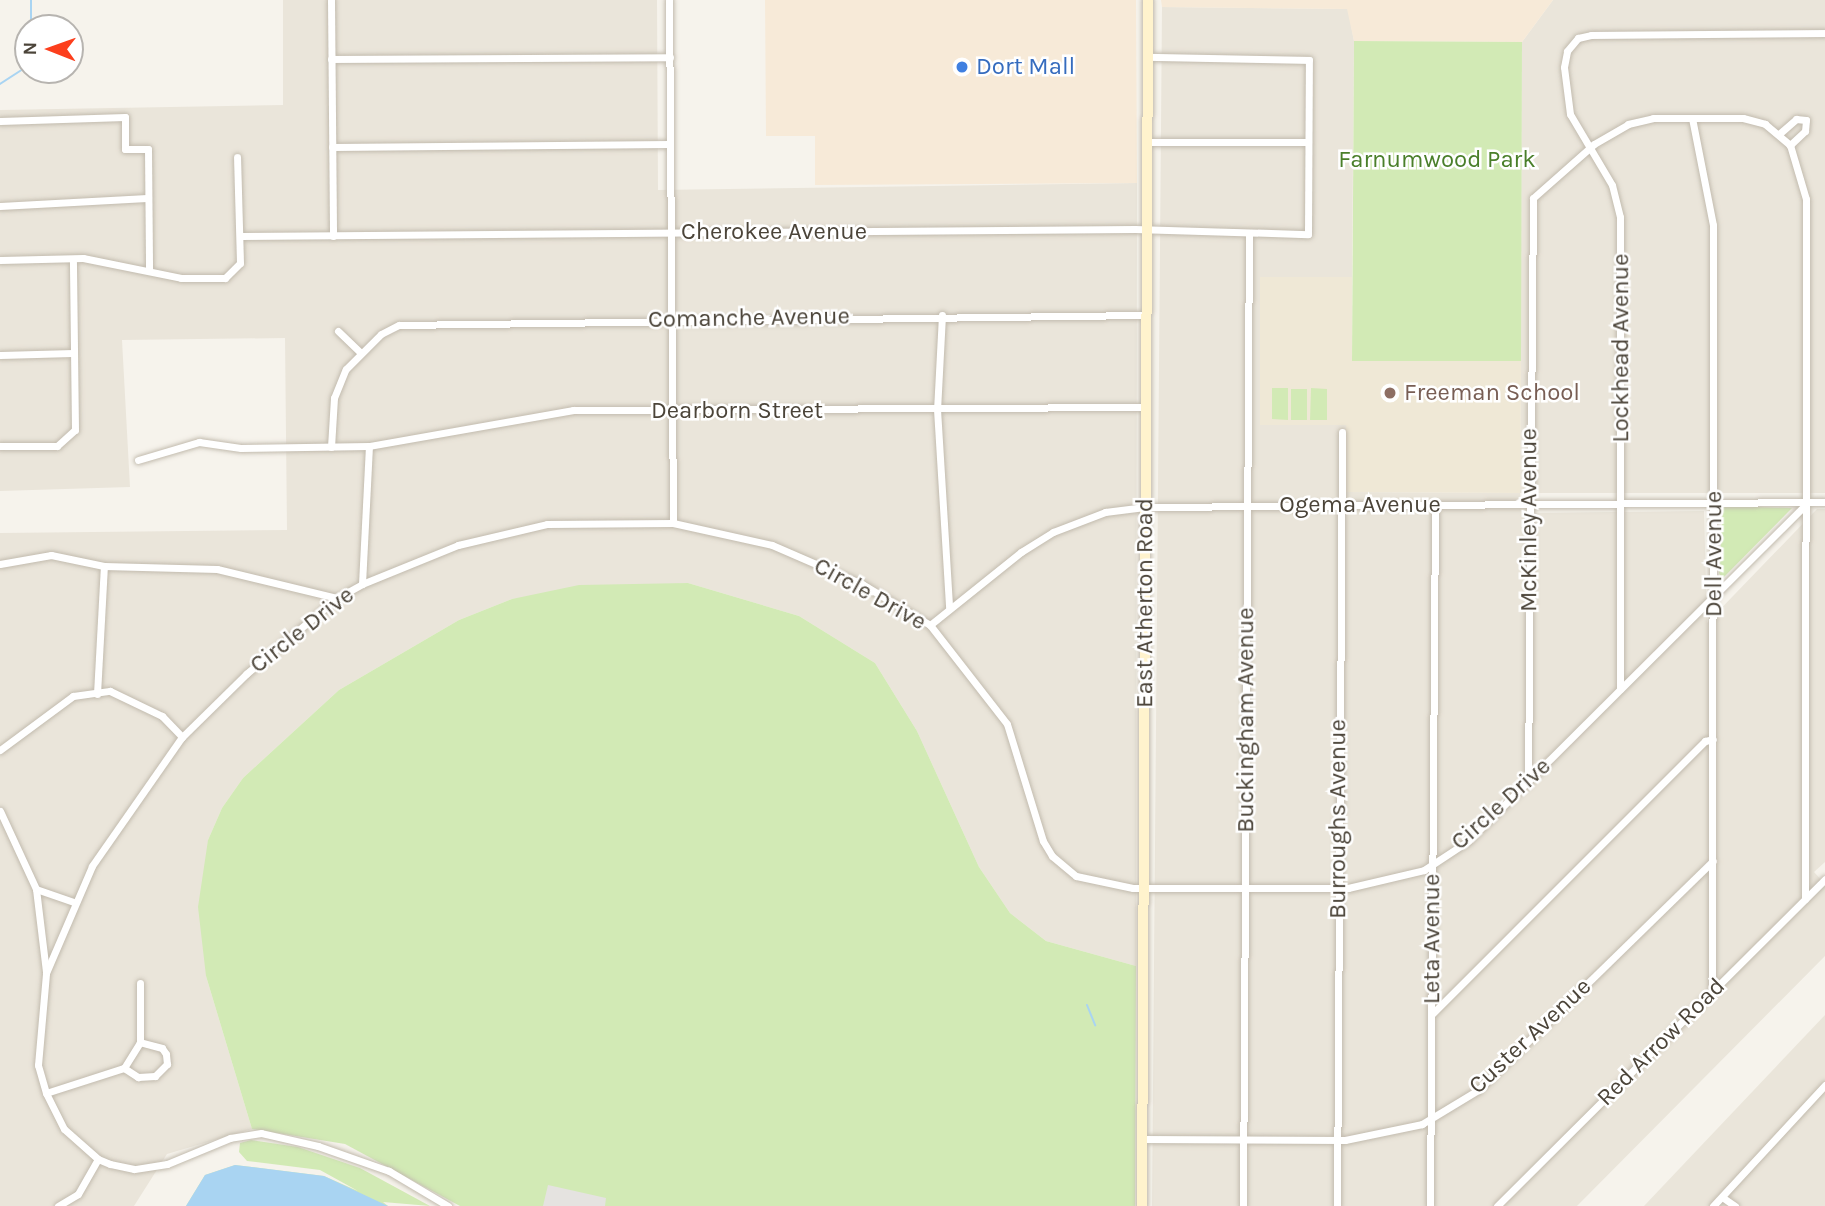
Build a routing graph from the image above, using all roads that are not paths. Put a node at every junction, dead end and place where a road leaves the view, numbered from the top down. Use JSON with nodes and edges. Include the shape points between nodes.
{"nodes":[{"id":1,"x":331,"y":0,"type":"edge"},
{"id":2,"x":669,"y":0,"type":"edge"},
{"id":3,"x":1148,"y":0,"type":"edge"},
{"id":4,"x":1825,"y":33,"type":"edge"},
{"id":5,"x":670,"y":57,"type":"junction"},
{"id":6,"x":1148,"y":57,"type":"junction"},
{"id":7,"x":331,"y":59,"type":"junction"},
{"id":8,"x":1692,"y":118,"type":"junction"},
{"id":9,"x":0,"y":121,"type":"edge"},
{"id":10,"x":1147,"y":142,"type":"junction"},
{"id":11,"x":1308,"y":142,"type":"junction"},
{"id":12,"x":670,"y":144,"type":"junction"},
{"id":13,"x":332,"y":147,"type":"junction"},
{"id":14,"x":1588,"y":149,"type":"junction"},
{"id":15,"x":237,"y":157,"type":"dead end"},
{"id":16,"x":148,"y":198,"type":"junction"},
{"id":17,"x":0,"y":206,"type":"edge"},
{"id":18,"x":1147,"y":231,"type":"junction"},
{"id":19,"x":670,"y":233,"type":"junction"},
{"id":20,"x":1249,"y":234,"type":"junction"},
{"id":21,"x":241,"y":236,"type":"junction"},
{"id":22,"x":333,"y":236,"type":"junction"},
{"id":23,"x":73,"y":259,"type":"junction"},
{"id":24,"x":0,"y":260,"type":"edge"},
{"id":25,"x":149,"y":271,"type":"junction"},
{"id":26,"x":942,"y":315,"type":"junction"},
{"id":27,"x":1146,"y":315,"type":"junction"},
{"id":28,"x":672,"y":319,"type":"junction"},
{"id":29,"x":338,"y":331,"type":"dead end"},
{"id":30,"x":360,"y":352,"type":"junction"},
{"id":31,"x":73,"y":353,"type":"junction"},
{"id":32,"x":0,"y":355,"type":"edge"},
{"id":33,"x":1147,"y":407,"type":"junction"},
{"id":34,"x":937,"y":409,"type":"junction"},
{"id":35,"x":674,"y":412,"type":"junction"},
{"id":36,"x":1342,"y":432,"type":"dead end"},
{"id":37,"x":0,"y":446,"type":"edge"},
{"id":38,"x":369,"y":446,"type":"junction"},
{"id":39,"x":331,"y":447,"type":"junction"},
{"id":40,"x":138,"y":460,"type":"dead end"},
{"id":41,"x":1715,"y":502,"type":"junction"},
{"id":42,"x":1808,"y":502,"type":"junction"},
{"id":43,"x":1825,"y":502,"type":"edge"},
{"id":44,"x":1622,"y":503,"type":"junction"},
{"id":45,"x":1529,"y":504,"type":"junction"},
{"id":46,"x":1341,"y":505,"type":"junction"},
{"id":47,"x":1435,"y":505,"type":"junction"},
{"id":48,"x":1248,"y":506,"type":"junction"},
{"id":49,"x":1145,"y":507,"type":"junction"},
{"id":50,"x":673,"y":523,"type":"junction"},
{"id":51,"x":0,"y":564,"type":"edge"},
{"id":52,"x":104,"y":566,"type":"junction"},
{"id":53,"x":362,"y":584,"type":"junction"},
{"id":54,"x":1714,"y":596,"type":"junction"},
{"id":55,"x":337,"y":598,"type":"junction"},
{"id":56,"x":949,"y":608,"type":"junction"},
{"id":57,"x":930,"y":625,"type":"junction"},
{"id":58,"x":1620,"y":689,"type":"junction"},
{"id":59,"x":97,"y":694,"type":"junction"},
{"id":60,"x":182,"y":737,"type":"junction"},
{"id":61,"x":1713,"y":739,"type":"junction"},
{"id":62,"x":0,"y":750,"type":"edge"},
{"id":63,"x":1528,"y":783,"type":"junction"},
{"id":64,"x":0,"y":811,"type":"edge"},
{"id":65,"x":1713,"y":861,"type":"junction"},
{"id":66,"x":1433,"y":864,"type":"junction"},
{"id":67,"x":1825,"y":878,"type":"edge"},
{"id":68,"x":1145,"y":886,"type":"junction"},
{"id":69,"x":1246,"y":888,"type":"junction"},
{"id":70,"x":1337,"y":888,"type":"junction"},
{"id":71,"x":36,"y":889,"type":"junction"},
{"id":72,"x":1805,"y":899,"type":"junction"},
{"id":73,"x":74,"y":902,"type":"junction"},
{"id":74,"x":46,"y":973,"type":"junction"},
{"id":75,"x":140,"y":983,"type":"dead end"},
{"id":76,"x":1712,"y":992,"type":"junction"},
{"id":77,"x":1432,"y":1014,"type":"junction"},
{"id":78,"x":141,"y":1042,"type":"junction"},
{"id":79,"x":124,"y":1068,"type":"junction"},
{"id":80,"x":1825,"y":1085,"type":"edge"},
{"id":81,"x":46,"y":1093,"type":"junction"},
{"id":82,"x":1430,"y":1119,"type":"junction"},
{"id":83,"x":1142,"y":1139,"type":"junction"},
{"id":84,"x":1337,"y":1140,"type":"junction"},
{"id":85,"x":1243,"y":1141,"type":"junction"},
{"id":86,"x":98,"y":1160,"type":"junction"},
{"id":87,"x":1722,"y":1197,"type":"junction"},
{"id":88,"x":58,"y":1206,"type":"edge"},
{"id":89,"x":448,"y":1206,"type":"edge"},
{"id":90,"x":1142,"y":1206,"type":"edge"},
{"id":91,"x":1243,"y":1206,"type":"edge"},
{"id":92,"x":1337,"y":1206,"type":"edge"},
{"id":93,"x":1430,"y":1206,"type":"edge"},
{"id":94,"x":1497,"y":1206,"type":"edge"},
{"id":95,"x":1713,"y":1206,"type":"edge"},
{"id":96,"x":1735,"y":1206,"type":"edge"}],
"edges":[{"from":1,"to":7,"type":"street"},
{"from":2,"to":5,"type":"street"},
{"from":3,"to":6,"type":"street","name":"East Atherton Road"},
{"from":4,"to":14,"type":"street","name":"Lockhead Avenue","via":[[1591,35],[1571,43],[1564,67],[1570,114]]},
{"from":5,"to":7,"type":"street"},
{"from":5,"to":12,"type":"street"},
{"from":6,"to":10,"type":"street","name":"East Atherton Road"},
{"from":6,"to":11,"type":"street","via":[[1309,60]]},
{"from":7,"to":13,"type":"street"},
{"from":8,"to":14,"type":"street","via":[[1639,121]]},
{"from":8,"to":41,"type":"street","name":"Dell Avenue","via":[[1712,204]]},
{"from":8,"to":42,"type":"street","via":[[1743,118],[1784,139],[1806,199]]},
{"from":9,"to":16,"type":"street","via":[[125,117],[125,149],[148,149]]},
{"from":10,"to":11,"type":"street"},
{"from":10,"to":18,"type":"street","name":"East Atherton Road"},
{"from":11,"to":20,"type":"street","name":"Cherokee Avenue","via":[[1308,234]]},
{"from":12,"to":13,"type":"street"},
{"from":12,"to":19,"type":"street"},
{"from":13,"to":22,"type":"street"},
{"from":14,"to":44,"type":"street","name":"Lockhead Avenue","via":[[1612,185],[1620,217]]},
{"from":14,"to":45,"type":"street","name":"McKinley Avenue","via":[[1542,187],[1530,214]]},
{"from":15,"to":21,"type":"street"},
{"from":16,"to":17,"type":"street"},
{"from":16,"to":25,"type":"street"},
{"from":18,"to":19,"type":"street","name":"Cherokee Avenue"},
{"from":18,"to":20,"type":"street","name":"Cherokee Avenue"},
{"from":18,"to":27,"type":"street","name":"East Atherton Road"},
{"from":19,"to":22,"type":"street","name":"Cherokee Avenue"},
{"from":19,"to":28,"type":"street"},
{"from":20,"to":48,"type":"street","name":"Buckingham Avenue"},
{"from":21,"to":22,"type":"street","name":"Cherokee Avenue"},
{"from":21,"to":25,"type":"street","via":[[240,262],[225,278],[181,278]]},
{"from":23,"to":24,"type":"street"},
{"from":23,"to":25,"type":"street","via":[[116,262]]},
{"from":23,"to":31,"type":"street"},
{"from":26,"to":27,"type":"street","name":"Comanche Avenue"},
{"from":26,"to":28,"type":"street","name":"Comanche Avenue"},
{"from":26,"to":34,"type":"street"},
{"from":27,"to":33,"type":"street","name":"East Atherton Road"},
{"from":28,"to":30,"type":"street","name":"Comanche Avenue","via":[[416,322],[390,329]]},
{"from":28,"to":35,"type":"street"},
{"from":29,"to":30,"type":"street"},
{"from":30,"to":39,"type":"street","name":"Comanche Avenue","via":[[346,369],[334,398]]},
{"from":31,"to":32,"type":"street"},
{"from":31,"to":37,"type":"street","via":[[75,424],[71,436],[57,446]]},
{"from":33,"to":34,"type":"street","name":"Dearborn Street"},
{"from":33,"to":49,"type":"street","name":"East Atherton Road"},
{"from":34,"to":35,"type":"street","name":"Dearborn Street"},
{"from":34,"to":56,"type":"street"},
{"from":35,"to":38,"type":"street","name":"Dearborn Street","via":[[533,415]]},
{"from":35,"to":50,"type":"street"},
{"from":36,"to":46,"type":"street","name":"Burroughs Avenue"},
{"from":38,"to":39,"type":"street","name":"Dearborn Street"},
{"from":38,"to":53,"type":"street"},
{"from":39,"to":40,"type":"street","name":"Dearborn Street","via":[[241,448],[199,442]]},
{"from":41,"to":42,"type":"street","name":"Ogema Avenue"},
{"from":41,"to":44,"type":"street","name":"Ogema Avenue"},
{"from":41,"to":54,"type":"street","name":"Dell Avenue"},
{"from":42,"to":43,"type":"street","name":"Ogema Avenue"},
{"from":42,"to":54,"type":"street","name":"Circle Drive"},
{"from":42,"to":72,"type":"street"},
{"from":44,"to":45,"type":"street","name":"Ogema Avenue"},
{"from":44,"to":58,"type":"street","name":"Lockhead Avenue"},
{"from":45,"to":47,"type":"street","name":"Ogema Avenue"},
{"from":45,"to":63,"type":"street","name":"McKinley Avenue"},
{"from":46,"to":47,"type":"street","name":"Ogema Avenue"},
{"from":46,"to":48,"type":"street","name":"Ogema Avenue"},
{"from":46,"to":70,"type":"street","name":"Burroughs Avenue"},
{"from":47,"to":66,"type":"street","name":"Leta Avenue"},
{"from":48,"to":49,"type":"street","name":"Ogema Avenue"},
{"from":48,"to":69,"type":"street","name":"Buckingham Avenue"},
{"from":49,"to":56,"type":"street","name":"Ogema Avenue","via":[[1105,512],[1053,532]]},
{"from":49,"to":68,"type":"street","name":"East Atherton Road"},
{"from":50,"to":53,"type":"street","name":"Circle Drive","via":[[590,520],[524,527],[458,545]]},
{"from":50,"to":57,"type":"street","name":"Circle Drive","via":[[729,533],[795,553],[862,584]]},
{"from":51,"to":52,"type":"street","via":[[51,555]]},
{"from":52,"to":55,"type":"street","via":[[217,569]]},
{"from":52,"to":59,"type":"street"},
{"from":53,"to":55,"type":"street","name":"Circle Drive"},
{"from":54,"to":58,"type":"street","name":"Circle Drive"},
{"from":54,"to":61,"type":"street","name":"Dell Avenue"},
{"from":55,"to":60,"type":"street","name":"Circle Drive","via":[[246,674]]},
{"from":56,"to":57,"type":"street","name":"Ogema Avenue"},
{"from":57,"to":68,"type":"street","name":"Circle Drive","via":[[1007,724],[1030,805],[1052,856],[1088,881]]},
{"from":58,"to":63,"type":"street","name":"Circle Drive"},
{"from":59,"to":60,"type":"street","via":[[110,691],[135,700],[162,716]]},
{"from":59,"to":62,"type":"street","via":[[73,696]]},
{"from":60,"to":73,"type":"street","name":"Circle Drive","via":[[92,866]]},
{"from":61,"to":65,"type":"street","name":"Dell Avenue"},
{"from":61,"to":77,"type":"street","via":[[1705,741]]},
{"from":63,"to":66,"type":"street","name":"Circle Drive","via":[[1468,841]]},
{"from":64,"to":71,"type":"street"},
{"from":65,"to":76,"type":"street","name":"Dell Avenue"},
{"from":65,"to":82,"type":"street","name":"Custer Avenue","via":[[1478,1090]]},
{"from":66,"to":70,"type":"street","name":"Circle Drive","via":[[1384,882]]},
{"from":66,"to":77,"type":"street","name":"Leta Avenue"},
{"from":67,"to":72,"type":"street","name":"Red Arrow Road"},
{"from":68,"to":69,"type":"street","name":"Circle Drive"},
{"from":68,"to":83,"type":"street","name":"East Atherton Road"},
{"from":69,"to":70,"type":"street","name":"Circle Drive"},
{"from":69,"to":85,"type":"street","name":"Buckingham Avenue"},
{"from":70,"to":84,"type":"street","name":"Burroughs Avenue"},
{"from":71,"to":73,"type":"street"},
{"from":71,"to":74,"type":"street"},
{"from":72,"to":76,"type":"street","name":"Red Arrow Road"},
{"from":73,"to":74,"type":"street","name":"Circle Drive"},
{"from":74,"to":81,"type":"street","name":"Circle Drive","via":[[38,1065]]},
{"from":75,"to":78,"type":"street"},
{"from":76,"to":94,"type":"street","name":"Red Arrow Road"},
{"from":77,"to":82,"type":"street","name":"Leta Avenue"},
{"from":78,"to":79,"type":"street"},
{"from":78,"to":79,"type":"street","via":[[162,1048],[167,1064],[149,1078]]},
{"from":79,"to":81,"type":"street"},
{"from":80,"to":87,"type":"street"},
{"from":81,"to":86,"type":"street","name":"Circle Drive","via":[[64,1129]]},
{"from":82,"to":84,"type":"street","name":"Custer Avenue","via":[[1385,1133]]},
{"from":82,"to":93,"type":"street","name":"Leta Avenue"},
{"from":83,"to":85,"type":"street","name":"Custer Avenue"},
{"from":83,"to":90,"type":"street","name":"East Atherton Road"},
{"from":84,"to":85,"type":"street","name":"Custer Avenue"},
{"from":84,"to":92,"type":"street","name":"Burroughs Avenue"},
{"from":85,"to":91,"type":"street","name":"Buckingham Avenue"},
{"from":86,"to":88,"type":"street","via":[[78,1194]]},
{"from":86,"to":89,"type":"street","via":[[134,1169],[167,1164],[230,1138],[261,1133],[318,1146],[389,1171]]},
{"from":87,"to":95,"type":"street"},
{"from":87,"to":96,"type":"street"}]}
